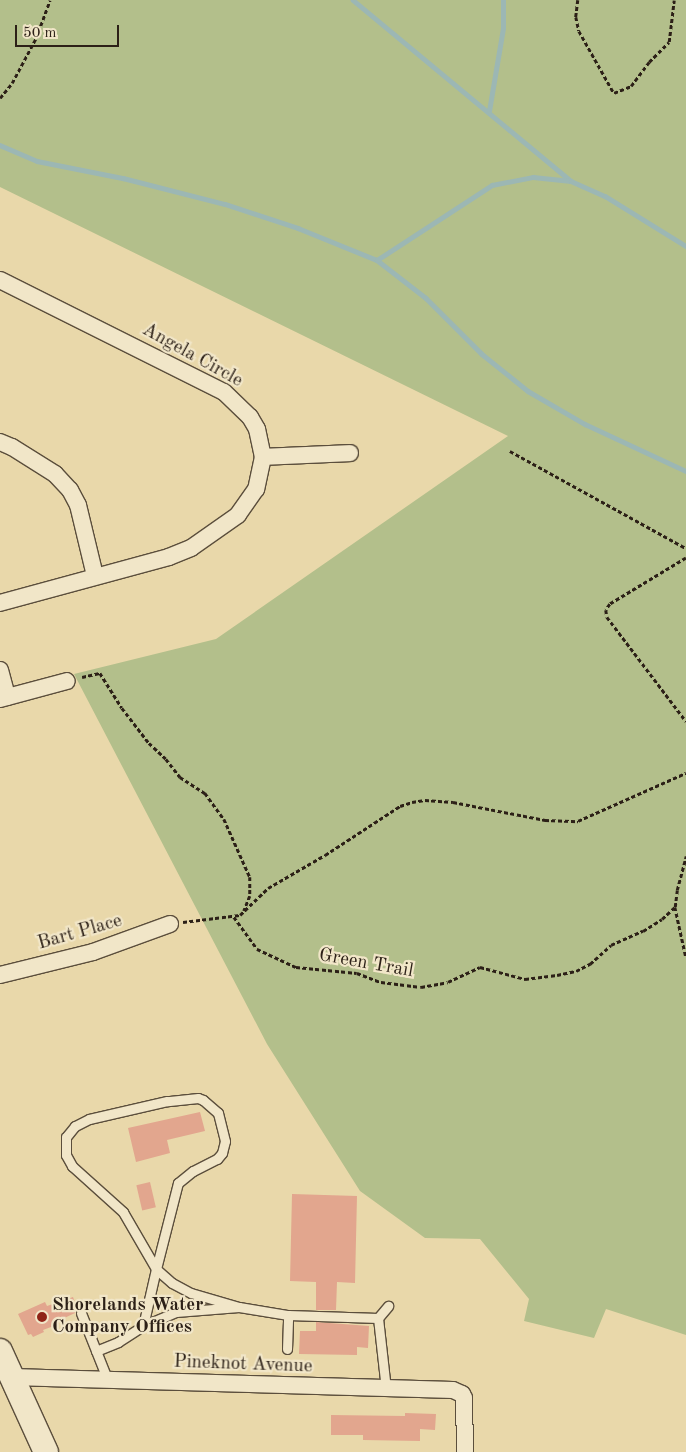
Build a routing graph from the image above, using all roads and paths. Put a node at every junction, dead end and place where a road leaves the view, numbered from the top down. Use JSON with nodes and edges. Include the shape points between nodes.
{"nodes":[{"id":1,"x":50,"y":0,"type":"edge"},
{"id":2,"x":578,"y":0,"type":"edge"},
{"id":3,"x":674,"y":0,"type":"edge"},
{"id":4,"x":0,"y":98,"type":"edge"},
{"id":5,"x":0,"y":280,"type":"edge"},
{"id":6,"x":0,"y":442,"type":"edge"},
{"id":7,"x":510,"y":452,"type":"dead end"},
{"id":8,"x":350,"y":453,"type":"dead end"},
{"id":9,"x":263,"y":457,"type":"junction"},
{"id":10,"x":686,"y":548,"type":"edge"},
{"id":11,"x":686,"y":558,"type":"edge"},
{"id":12,"x":95,"y":576,"type":"junction"},
{"id":13,"x":0,"y":603,"type":"edge"},
{"id":14,"x":0,"y":670,"type":"edge"},
{"id":15,"x":67,"y":681,"type":"joint"},
{"id":16,"x":3,"y":698,"type":"edge"},
{"id":17,"x":686,"y":721,"type":"edge"},
{"id":18,"x":686,"y":773,"type":"edge"},
{"id":19,"x":686,"y":856,"type":"edge"},
{"id":20,"x":675,"y":907,"type":"junction"},
{"id":21,"x":244,"y":913,"type":"junction"},
{"id":22,"x":234,"y":917,"type":"junction"},
{"id":23,"x":170,"y":924,"type":"joint"},
{"id":24,"x":686,"y":957,"type":"edge"},
{"id":25,"x":0,"y":975,"type":"edge"},
{"id":26,"x":156,"y":1269,"type":"junction"},
{"id":27,"x":388,"y":1306,"type":"dead end"},
{"id":28,"x":239,"y":1307,"type":"junction"},
{"id":29,"x":81,"y":1313,"type":"dead end"},
{"id":30,"x":288,"y":1314,"type":"junction"},
{"id":31,"x":378,"y":1318,"type":"junction"},
{"id":32,"x":143,"y":1326,"type":"junction"},
{"id":33,"x":288,"y":1348,"type":"dead end"},
{"id":34,"x":0,"y":1351,"type":"edge"},
{"id":35,"x":96,"y":1351,"type":"junction"},
{"id":36,"x":12,"y":1377,"type":"junction"},
{"id":37,"x":108,"y":1381,"type":"junction"},
{"id":38,"x":386,"y":1389,"type":"junction"},
{"id":39,"x":46,"y":1452,"type":"edge"},
{"id":40,"x":465,"y":1452,"type":"edge"}],
"edges":[{"from":1,"to":4,"type":"path","via":[[36,38],[12,83]]},
{"from":2,"to":3,"type":"path","via":[[576,17],[579,32],[614,94],[631,86],[669,42]]},
{"from":5,"to":9,"type":"street","name":"Angela Circle","via":[[224,392],[250,417]]},
{"from":6,"to":12,"type":"street","via":[[12,446],[55,474],[70,490],[78,506]]},
{"from":7,"to":10,"type":"path"},
{"from":8,"to":9,"type":"street"},
{"from":9,"to":12,"type":"street","name":"Angela Circle","via":[[256,489],[233,520],[191,548],[169,557]]},
{"from":11,"to":17,"type":"path","via":[[610,604],[606,610],[607,617]]},
{"from":12,"to":13,"type":"street","name":"Angela Circle"},
{"from":14,"to":16,"type":"street"},
{"from":15,"to":16,"type":"street"},
{"from":15,"to":21,"type":"path","via":[[100,673],[149,743],[180,777],[205,793],[224,819],[250,877],[250,896]]},
{"from":18,"to":21,"type":"path","via":[[578,821],[545,820],[453,802],[412,802],[400,806],[268,888]]},
{"from":19,"to":20,"type":"path"},
{"from":20,"to":22,"type":"path","name":"Green Trail","via":[[662,919],[612,945],[590,964],[576,971],[525,979],[480,967],[448,982],[421,987],[380,982],[357,973],[296,967],[257,949]]},
{"from":20,"to":24,"type":"path"},
{"from":21,"to":22,"type":"path"},
{"from":22,"to":23,"type":"path"},
{"from":23,"to":25,"type":"street","name":"Bart Place","via":[[93,952]]},
{"from":26,"to":26,"type":"lane","via":[[178,1184],[193,1171],[217,1159],[225,1147],[218,1113],[198,1098],[167,1101],[89,1118],[75,1126],[66,1137],[66,1155],[72,1166],[123,1212]]},
{"from":26,"to":28,"type":"lane","via":[[172,1283],[192,1293]]},
{"from":26,"to":32,"type":"lane"},
{"from":27,"to":31,"type":"lane"},
{"from":28,"to":30,"type":"lane"},
{"from":28,"to":32,"type":"lane","via":[[176,1312]]},
{"from":29,"to":35,"type":"lane"},
{"from":30,"to":31,"type":"lane"},
{"from":30,"to":33,"type":"lane"},
{"from":31,"to":38,"type":"lane"},
{"from":32,"to":35,"type":"lane"},
{"from":34,"to":36,"type":"street"},
{"from":35,"to":37,"type":"lane"},
{"from":36,"to":37,"type":"street","name":"Pineknot Avenue"},
{"from":36,"to":39,"type":"street"},
{"from":37,"to":38,"type":"street","name":"Pineknot Avenue"},
{"from":38,"to":40,"type":"street","name":"Pineknot Avenue","via":[[453,1390],[462,1394],[465,1403]]}]}
